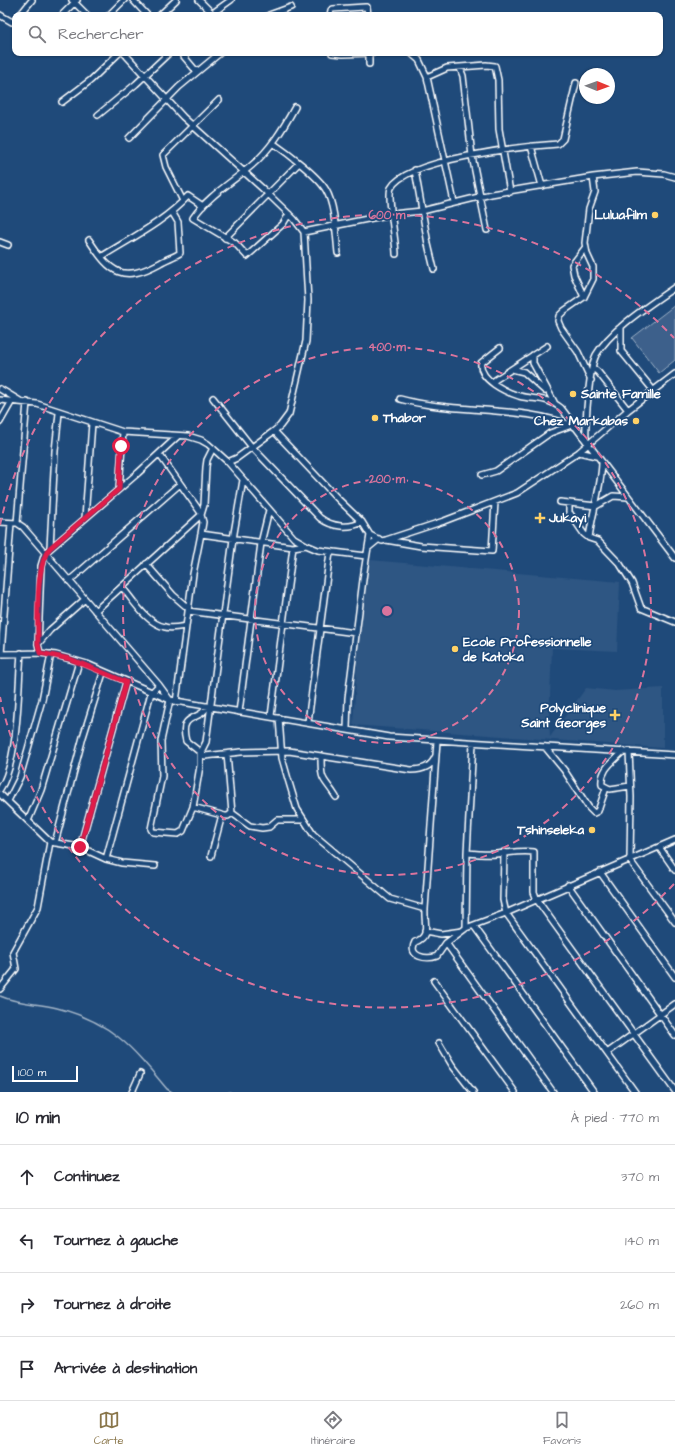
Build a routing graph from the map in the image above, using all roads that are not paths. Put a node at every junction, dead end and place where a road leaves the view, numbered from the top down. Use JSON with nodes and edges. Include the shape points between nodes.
{"nodes":[{"id":1,"x":32,"y":0,"type":"edge"},
{"id":2,"x":124,"y":0,"type":"edge"},
{"id":3,"x":133,"y":0,"type":"edge"},
{"id":4,"x":176,"y":0,"type":"edge"},
{"id":5,"x":199,"y":0,"type":"edge"},
{"id":6,"x":231,"y":0,"type":"edge"},
{"id":7,"x":75,"y":1,"type":"edge"},
{"id":8,"x":291,"y":7,"type":"dead end"},
{"id":9,"x":22,"y":12,"type":"edge"},
{"id":10,"x":65,"y":12,"type":"edge"},
{"id":11,"x":84,"y":12,"type":"edge"},
{"id":12,"x":112,"y":12,"type":"edge"},
{"id":13,"x":144,"y":12,"type":"edge"},
{"id":14,"x":163,"y":12,"type":"edge"},
{"id":15,"x":209,"y":12,"type":"edge"},
{"id":16,"x":214,"y":12,"type":"edge"},
{"id":17,"x":277,"y":12,"type":"edge"},
{"id":18,"x":330,"y":12,"type":"edge"},
{"id":19,"x":368,"y":12,"type":"edge"},
{"id":20,"x":0,"y":15,"type":"edge"},
{"id":21,"x":12,"y":22,"type":"edge"},
{"id":22,"x":116,"y":56,"type":"edge"},
{"id":23,"x":127,"y":56,"type":"edge"},
{"id":24,"x":166,"y":56,"type":"edge"},
{"id":25,"x":184,"y":56,"type":"edge"},
{"id":26,"x":216,"y":56,"type":"edge"},
{"id":27,"x":369,"y":56,"type":"edge"},
{"id":28,"x":414,"y":56,"type":"edge"},
{"id":29,"x":369,"y":64,"type":"dead end"},
{"id":30,"x":460,"y":68,"type":"junction"},
{"id":31,"x":197,"y":72,"type":"junction"},
{"id":32,"x":145,"y":76,"type":"junction"},
{"id":33,"x":427,"y":77,"type":"junction"},
{"id":34,"x":576,"y":83,"type":"dead end"},
{"id":35,"x":167,"y":99,"type":"junction"},
{"id":36,"x":219,"y":100,"type":"dead end"},
{"id":37,"x":62,"y":102,"type":"dead end"},
{"id":38,"x":296,"y":107,"type":"dead end"},
{"id":39,"x":98,"y":115,"type":"dead end"},
{"id":40,"x":192,"y":125,"type":"junction"},
{"id":41,"x":129,"y":138,"type":"dead end"},
{"id":42,"x":273,"y":143,"type":"junction"},
{"id":43,"x":531,"y":146,"type":"junction"},
{"id":44,"x":503,"y":151,"type":"junction"},
{"id":45,"x":472,"y":156,"type":"junction"},
{"id":46,"x":446,"y":162,"type":"junction"},
{"id":47,"x":299,"y":163,"type":"junction"},
{"id":48,"x":415,"y":170,"type":"junction"},
{"id":49,"x":244,"y":172,"type":"junction"},
{"id":50,"x":593,"y":176,"type":"junction"},
{"id":51,"x":675,"y":177,"type":"edge"},
{"id":52,"x":542,"y":186,"type":"junction"},
{"id":53,"x":510,"y":192,"type":"junction"},
{"id":54,"x":267,"y":193,"type":"junction"},
{"id":55,"x":481,"y":196,"type":"junction"},
{"id":56,"x":183,"y":201,"type":"junction"},
{"id":57,"x":454,"y":202,"type":"junction"},
{"id":58,"x":203,"y":206,"type":"junction"},
{"id":59,"x":422,"y":211,"type":"junction"},
{"id":60,"x":172,"y":212,"type":"junction"},
{"id":61,"x":289,"y":214,"type":"junction"},
{"id":62,"x":392,"y":214,"type":"junction"},
{"id":63,"x":335,"y":225,"type":"junction"},
{"id":64,"x":487,"y":230,"type":"dead end"},
{"id":65,"x":304,"y":232,"type":"junction"},
{"id":66,"x":225,"y":238,"type":"junction"},
{"id":67,"x":89,"y":240,"type":"dead end"},
{"id":68,"x":0,"y":242,"type":"edge"},
{"id":69,"x":8,"y":244,"type":"dead end"},
{"id":70,"x":585,"y":248,"type":"junction"},
{"id":71,"x":338,"y":253,"type":"dead end"},
{"id":72,"x":396,"y":254,"type":"dead end"},
{"id":73,"x":101,"y":257,"type":"junction"},
{"id":74,"x":434,"y":269,"type":"dead end"},
{"id":75,"x":675,"y":287,"type":"edge"},
{"id":76,"x":584,"y":296,"type":"junction"},
{"id":77,"x":622,"y":327,"type":"junction"},
{"id":78,"x":547,"y":346,"type":"dead end"},
{"id":79,"x":500,"y":348,"type":"dead end"},
{"id":80,"x":533,"y":354,"type":"junction"},
{"id":81,"x":524,"y":361,"type":"junction"},
{"id":82,"x":533,"y":363,"type":"junction"},
{"id":83,"x":593,"y":368,"type":"junction"},
{"id":84,"x":512,"y":369,"type":"junction"},
{"id":85,"x":524,"y":372,"type":"junction"},
{"id":86,"x":598,"y":372,"type":"junction"},
{"id":87,"x":675,"y":374,"type":"edge"},
{"id":88,"x":592,"y":378,"type":"junction"},
{"id":89,"x":492,"y":382,"type":"junction"},
{"id":90,"x":0,"y":389,"type":"edge"},
{"id":91,"x":653,"y":390,"type":"junction"},
{"id":92,"x":549,"y":395,"type":"junction"},
{"id":93,"x":213,"y":398,"type":"dead end"},
{"id":94,"x":400,"y":399,"type":"dead end"},
{"id":95,"x":0,"y":400,"type":"edge"},
{"id":96,"x":12,"y":401,"type":"junction"},
{"id":97,"x":21,"y":401,"type":"junction"},
{"id":98,"x":27,"y":402,"type":"junction"},
{"id":99,"x":555,"y":403,"type":"junction"},
{"id":100,"x":628,"y":410,"type":"junction"},
{"id":101,"x":59,"y":413,"type":"junction"},
{"id":102,"x":0,"y":422,"type":"edge"},
{"id":103,"x":92,"y":423,"type":"junction"},
{"id":104,"x":570,"y":425,"type":"junction"},
{"id":105,"x":576,"y":428,"type":"junction"},
{"id":106,"x":274,"y":431,"type":"junction"},
{"id":107,"x":122,"y":432,"type":"junction"},
{"id":108,"x":178,"y":436,"type":"junction"},
{"id":109,"x":587,"y":442,"type":"junction"},
{"id":110,"x":251,"y":446,"type":"junction"},
{"id":111,"x":213,"y":448,"type":"junction"},
{"id":112,"x":579,"y":452,"type":"junction"},
{"id":113,"x":159,"y":454,"type":"junction"},
{"id":114,"x":597,"y":456,"type":"junction"},
{"id":115,"x":228,"y":462,"type":"junction"},
{"id":116,"x":602,"y":463,"type":"junction"},
{"id":117,"x":482,"y":475,"type":"dead end"},
{"id":118,"x":243,"y":480,"type":"junction"},
{"id":119,"x":180,"y":484,"type":"junction"},
{"id":120,"x":119,"y":489,"type":"junction"},
{"id":121,"x":628,"y":497,"type":"junction"},
{"id":122,"x":495,"y":502,"type":"junction"},
{"id":123,"x":560,"y":502,"type":"dead end"},
{"id":124,"x":569,"y":504,"type":"junction"},
{"id":125,"x":596,"y":506,"type":"junction"},
{"id":126,"x":269,"y":510,"type":"junction"},
{"id":127,"x":201,"y":514,"type":"junction"},
{"id":128,"x":85,"y":518,"type":"junction"},
{"id":129,"x":0,"y":522,"type":"edge"},
{"id":130,"x":11,"y":522,"type":"junction"},
{"id":131,"x":362,"y":522,"type":"junction"},
{"id":132,"x":17,"y":523,"type":"junction"},
{"id":133,"x":201,"y":534,"type":"junction"},
{"id":134,"x":370,"y":535,"type":"junction"},
{"id":135,"x":589,"y":538,"type":"junction"},
{"id":136,"x":233,"y":539,"type":"junction"},
{"id":137,"x":379,"y":539,"type":"junction"},
{"id":138,"x":386,"y":540,"type":"junction"},
{"id":139,"x":261,"y":543,"type":"junction"},
{"id":140,"x":306,"y":545,"type":"junction"},
{"id":141,"x":50,"y":548,"type":"junction"},
{"id":142,"x":293,"y":548,"type":"junction"},
{"id":143,"x":368,"y":548,"type":"junction"},
{"id":144,"x":330,"y":552,"type":"junction"},
{"id":145,"x":45,"y":553,"type":"junction"},
{"id":146,"x":366,"y":556,"type":"junction"},
{"id":147,"x":675,"y":558,"type":"edge"},
{"id":148,"x":146,"y":564,"type":"junction"},
{"id":149,"x":69,"y":581,"type":"junction"},
{"id":150,"x":122,"y":587,"type":"junction"},
{"id":151,"x":85,"y":599,"type":"junction"},
{"id":152,"x":95,"y":610,"type":"junction"},
{"id":153,"x":188,"y":610,"type":"junction"},
{"id":154,"x":223,"y":616,"type":"junction"},
{"id":155,"x":251,"y":620,"type":"junction"},
{"id":156,"x":675,"y":622,"type":"edge"},
{"id":157,"x":283,"y":623,"type":"junction"},
{"id":158,"x":186,"y":626,"type":"junction"},
{"id":159,"x":320,"y":629,"type":"junction"},
{"id":160,"x":356,"y":633,"type":"junction"},
{"id":161,"x":38,"y":644,"type":"junction"},
{"id":162,"x":21,"y":653,"type":"junction"},
{"id":163,"x":40,"y":653,"type":"junction"},
{"id":164,"x":1,"y":654,"type":"edge"},
{"id":165,"x":51,"y":654,"type":"junction"},
{"id":166,"x":79,"y":662,"type":"junction"},
{"id":167,"x":103,"y":673,"type":"junction"},
{"id":168,"x":126,"y":682,"type":"junction"},
{"id":169,"x":159,"y":685,"type":"junction"},
{"id":170,"x":151,"y":693,"type":"junction"},
{"id":171,"x":170,"y":700,"type":"junction"},
{"id":172,"x":176,"y":702,"type":"junction"},
{"id":173,"x":209,"y":707,"type":"junction"},
{"id":174,"x":239,"y":712,"type":"junction"},
{"id":175,"x":271,"y":716,"type":"junction"},
{"id":176,"x":279,"y":718,"type":"junction"},
{"id":177,"x":308,"y":722,"type":"junction"},
{"id":178,"x":347,"y":729,"type":"junction"},
{"id":179,"x":437,"y":741,"type":"junction"},
{"id":180,"x":281,"y":742,"type":"junction"},
{"id":181,"x":473,"y":743,"type":"junction"},
{"id":182,"x":545,"y":747,"type":"junction"},
{"id":183,"x":281,"y":751,"type":"junction"},
{"id":184,"x":290,"y":751,"type":"junction"},
{"id":185,"x":626,"y":751,"type":"junction"},
{"id":186,"x":200,"y":754,"type":"junction"},
{"id":187,"x":227,"y":754,"type":"junction"},
{"id":188,"x":436,"y":754,"type":"junction"},
{"id":189,"x":675,"y":755,"type":"edge"},
{"id":190,"x":321,"y":756,"type":"junction"},
{"id":191,"x":282,"y":758,"type":"junction"},
{"id":192,"x":630,"y":786,"type":"junction"},
{"id":193,"x":0,"y":788,"type":"edge"},
{"id":194,"x":606,"y":788,"type":"junction"},
{"id":195,"x":0,"y":794,"type":"edge"},
{"id":196,"x":336,"y":797,"type":"dead end"},
{"id":197,"x":8,"y":801,"type":"junction"},
{"id":198,"x":193,"y":808,"type":"junction"},
{"id":199,"x":297,"y":809,"type":"junction"},
{"id":200,"x":232,"y":813,"type":"junction"},
{"id":201,"x":222,"y":815,"type":"junction"},
{"id":202,"x":296,"y":819,"type":"junction"},
{"id":203,"x":303,"y":820,"type":"junction"},
{"id":204,"x":28,"y":821,"type":"junction"},
{"id":205,"x":675,"y":840,"type":"edge"},
{"id":206,"x":53,"y":843,"type":"junction"},
{"id":207,"x":80,"y":847,"type":"junction"},
{"id":208,"x":659,"y":847,"type":"junction"},
{"id":209,"x":504,"y":852,"type":"junction"},
{"id":210,"x":467,"y":854,"type":"junction"},
{"id":211,"x":211,"y":856,"type":"dead end"},
{"id":212,"x":106,"y":859,"type":"junction"},
{"id":213,"x":629,"y":859,"type":"junction"},
{"id":214,"x":155,"y":866,"type":"dead end"},
{"id":215,"x":675,"y":870,"type":"edge"},
{"id":216,"x":600,"y":872,"type":"junction"},
{"id":217,"x":568,"y":885,"type":"junction"},
{"id":218,"x":537,"y":900,"type":"junction"},
{"id":219,"x":425,"y":910,"type":"junction"},
{"id":220,"x":506,"y":913,"type":"junction"},
{"id":221,"x":675,"y":922,"type":"edge"},
{"id":222,"x":474,"y":926,"type":"junction"},
{"id":223,"x":464,"y":929,"type":"junction"},
{"id":224,"x":425,"y":931,"type":"junction"},
{"id":225,"x":446,"y":943,"type":"junction"},
{"id":226,"x":675,"y":977,"type":"edge"},
{"id":227,"x":434,"y":981,"type":"dead end"},
{"id":228,"x":0,"y":989,"type":"edge"},
{"id":229,"x":675,"y":1004,"type":"edge"},
{"id":230,"x":659,"y":1014,"type":"junction"},
{"id":231,"x":634,"y":1034,"type":"junction"},
{"id":232,"x":675,"y":1036,"type":"edge"},
{"id":233,"x":439,"y":1043,"type":"dead end"},
{"id":234,"x":606,"y":1053,"type":"junction"},
{"id":235,"x":140,"y":1074,"type":"dead end"},
{"id":236,"x":675,"y":1091,"type":"edge"},
{"id":237,"x":132,"y":1092,"type":"edge"},
{"id":238,"x":473,"y":1092,"type":"edge"},
{"id":239,"x":515,"y":1092,"type":"edge"},
{"id":240,"x":553,"y":1092,"type":"edge"},
{"id":241,"x":594,"y":1092,"type":"edge"},
{"id":242,"x":635,"y":1092,"type":"edge"}],
"edges":[{"from":1,"to":9,"type":"street"},
{"from":2,"to":12,"type":"street"},
{"from":3,"to":13,"type":"street"},
{"from":4,"to":14,"type":"street"},
{"from":5,"to":15,"type":"street"},
{"from":6,"to":16,"type":"street"},
{"from":7,"to":10,"type":"street"},
{"from":7,"to":11,"type":"street"},
{"from":8,"to":17,"type":"street"},
{"from":18,"to":19,"type":"street","via":[[333,9],[365,7]]},
{"from":20,"to":21,"type":"street"},
{"from":22,"to":37,"type":"street","via":[[91,80]]},
{"from":23,"to":32,"type":"street"},
{"from":24,"to":32,"type":"street"},
{"from":25,"to":31,"type":"street"},
{"from":26,"to":31,"type":"street"},
{"from":27,"to":29,"type":"street"},
{"from":28,"to":33,"type":"street"},
{"from":30,"to":33,"type":"street","via":[[446,68]]},
{"from":30,"to":44,"type":"street","via":[[493,65],[497,68],[499,129]]},
{"from":30,"to":45,"type":"street"},
{"from":31,"to":35,"type":"street"},
{"from":32,"to":35,"type":"street"},
{"from":32,"to":39,"type":"street"},
{"from":33,"to":46,"type":"street"},
{"from":34,"to":43,"type":"street","via":[[561,142]]},
{"from":35,"to":40,"type":"street"},
{"from":35,"to":41,"type":"street"},
{"from":36,"to":40,"type":"street"},
{"from":38,"to":42,"type":"street"},
{"from":40,"to":49,"type":"street"},
{"from":40,"to":56,"type":"street","via":[[164,156],[166,167]]},
{"from":42,"to":47,"type":"street"},
{"from":42,"to":49,"type":"street"},
{"from":43,"to":44,"type":"street"},
{"from":43,"to":52,"type":"street"},
{"from":44,"to":45,"type":"street"},
{"from":44,"to":53,"type":"street"},
{"from":45,"to":46,"type":"street"},
{"from":45,"to":55,"type":"street"},
{"from":46,"to":48,"type":"street"},
{"from":46,"to":57,"type":"street"},
{"from":47,"to":54,"type":"street"},
{"from":47,"to":63,"type":"street","via":[[326,189]]},
{"from":48,"to":59,"type":"street"},
{"from":48,"to":62,"type":"street","via":[[391,187]]},
{"from":49,"to":54,"type":"street"},
{"from":49,"to":58,"type":"street"},
{"from":50,"to":51,"type":"street","via":[[637,172]]},
{"from":50,"to":52,"type":"street"},
{"from":50,"to":70,"type":"street","via":[[595,192],[589,209]]},
{"from":52,"to":53,"type":"street"},
{"from":53,"to":55,"type":"street"},
{"from":54,"to":61,"type":"street"},
{"from":54,"to":66,"type":"street"},
{"from":55,"to":57,"type":"street"},
{"from":55,"to":64,"type":"street"},
{"from":56,"to":58,"type":"street","via":[[189,196]]},
{"from":56,"to":60,"type":"street"},
{"from":57,"to":59,"type":"street"},
{"from":58,"to":66,"type":"street","via":[[194,219]]},
{"from":59,"to":62,"type":"street"},
{"from":59,"to":74,"type":"street"},
{"from":60,"to":73,"type":"street"},
{"from":60,"to":73,"type":"street","via":[[179,228],[178,254],[130,275],[118,272]]},
{"from":61,"to":65,"type":"street"},
{"from":61,"to":66,"type":"street","via":[[283,224],[247,256],[235,243]]},
{"from":62,"to":63,"type":"street"},
{"from":62,"to":72,"type":"street"},
{"from":63,"to":65,"type":"street"},
{"from":63,"to":71,"type":"street"},
{"from":65,"to":106,"type":"street","via":[[308,300],[306,341],[289,414]]},
{"from":67,"to":73,"type":"street"},
{"from":68,"to":69,"type":"street"},
{"from":70,"to":76,"type":"street","via":[[594,272]]},
{"from":70,"to":76,"type":"street","via":[[572,265]]},
{"from":75,"to":77,"type":"street"},
{"from":76,"to":88,"type":"street","via":[[564,311],[558,321]]},
{"from":77,"to":83,"type":"street","via":[[598,352]]},
{"from":77,"to":91,"type":"street","via":[[621,351]]},
{"from":78,"to":80,"type":"street"},
{"from":79,"to":89,"type":"street","via":[[481,363],[483,372]]},
{"from":80,"to":81,"type":"street"},
{"from":80,"to":82,"type":"street"},
{"from":81,"to":82,"type":"street"},
{"from":81,"to":84,"type":"street"},
{"from":81,"to":85,"type":"street"},
{"from":82,"to":92,"type":"street"},
{"from":83,"to":86,"type":"street"},
{"from":83,"to":88,"type":"street"},
{"from":84,"to":85,"type":"street"},
{"from":84,"to":89,"type":"street"},
{"from":85,"to":92,"type":"street"},
{"from":86,"to":88,"type":"street"},
{"from":86,"to":100,"type":"street"},
{"from":87,"to":91,"type":"street"},
{"from":88,"to":109,"type":"street","via":[[587,408]]},
{"from":89,"to":99,"type":"street","via":[[520,396]]},
{"from":90,"to":97,"type":"street"},
{"from":91,"to":100,"type":"street"},
{"from":92,"to":99,"type":"street"},
{"from":93,"to":110,"type":"street"},
{"from":94,"to":104,"type":"street","via":[[436,407],[534,417]]},
{"from":95,"to":96,"type":"street"},
{"from":96,"to":97,"type":"street"},
{"from":96,"to":102,"type":"street"},
{"from":97,"to":98,"type":"street"},
{"from":98,"to":101,"type":"street"},
{"from":98,"to":132,"type":"street"},
{"from":99,"to":105,"type":"street"},
{"from":100,"to":109,"type":"street"},
{"from":101,"to":103,"type":"street"},
{"from":101,"to":141,"type":"street"},
{"from":103,"to":107,"type":"street"},
{"from":103,"to":128,"type":"street"},
{"from":104,"to":105,"type":"street"},
{"from":104,"to":117,"type":"street","via":[[550,433],[496,471]]},
{"from":105,"to":109,"type":"street"},
{"from":106,"to":110,"type":"street"},
{"from":106,"to":131,"type":"street"},
{"from":107,"to":108,"type":"street"},
{"from":107,"to":120,"type":"street"},
{"from":108,"to":111,"type":"street","via":[[201,440]]},
{"from":108,"to":113,"type":"street"},
{"from":109,"to":112,"type":"street"},
{"from":109,"to":114,"type":"street"},
{"from":110,"to":115,"type":"street"},
{"from":110,"to":131,"type":"street","via":[[324,521],[338,526]]},
{"from":111,"to":115,"type":"street"},
{"from":111,"to":127,"type":"street","via":[[207,460]]},
{"from":112,"to":114,"type":"street"},
{"from":112,"to":122,"type":"street","via":[[517,493]]},
{"from":113,"to":119,"type":"street"},
{"from":113,"to":120,"type":"street"},
{"from":114,"to":116,"type":"street"},
{"from":115,"to":118,"type":"street"},
{"from":116,"to":121,"type":"street"},
{"from":116,"to":125,"type":"street"},
{"from":118,"to":126,"type":"street"},
{"from":118,"to":136,"type":"street"},
{"from":119,"to":127,"type":"street"},
{"from":119,"to":149,"type":"street"},
{"from":120,"to":128,"type":"street"},
{"from":121,"to":125,"type":"street","via":[[614,496]]},
{"from":121,"to":147,"type":"street"},
{"from":122,"to":138,"type":"street"},
{"from":122,"to":138,"type":"street","via":[[492,551],[421,546]]},
{"from":123,"to":124,"type":"street"},
{"from":124,"to":125,"type":"street"},
{"from":124,"to":135,"type":"street","via":[[569,512]]},
{"from":125,"to":135,"type":"street"},
{"from":126,"to":139,"type":"street"},
{"from":126,"to":140,"type":"street","via":[[294,538]]},
{"from":127,"to":133,"type":"street"},
{"from":127,"to":148,"type":"street"},
{"from":128,"to":141,"type":"street"},
{"from":129,"to":130,"type":"street"},
{"from":130,"to":132,"type":"street"},
{"from":130,"to":164,"type":"street"},
{"from":131,"to":134,"type":"street"},
{"from":132,"to":145,"type":"street"},
{"from":133,"to":136,"type":"street"},
{"from":133,"to":153,"type":"street"},
{"from":134,"to":137,"type":"street"},
{"from":134,"to":143,"type":"street"},
{"from":135,"to":156,"type":"street","via":[[598,541],[620,564],[632,583],[641,608]]},
{"from":136,"to":139,"type":"street"},
{"from":136,"to":154,"type":"street"},
{"from":137,"to":138,"type":"street"},
{"from":137,"to":143,"type":"street"},
{"from":139,"to":142,"type":"street"},
{"from":139,"to":155,"type":"street"},
{"from":140,"to":142,"type":"street"},
{"from":140,"to":144,"type":"street"},
{"from":141,"to":145,"type":"street"},
{"from":142,"to":157,"type":"street"},
{"from":143,"to":146,"type":"street"},
{"from":144,"to":146,"type":"street"},
{"from":144,"to":159,"type":"street"},
{"from":145,"to":149,"type":"street"},
{"from":145,"to":161,"type":"street","via":[[41,566]]},
{"from":146,"to":160,"type":"street"},
{"from":148,"to":150,"type":"street"},
{"from":148,"to":153,"type":"street"},
{"from":149,"to":151,"type":"street"},
{"from":150,"to":152,"type":"street"},
{"from":150,"to":158,"type":"street","via":[[158,625]]},
{"from":151,"to":152,"type":"street"},
{"from":151,"to":161,"type":"street"},
{"from":152,"to":169,"type":"street"},
{"from":153,"to":154,"type":"street"},
{"from":153,"to":158,"type":"street"},
{"from":154,"to":155,"type":"street"},
{"from":154,"to":173,"type":"street"},
{"from":155,"to":157,"type":"street"},
{"from":155,"to":174,"type":"street"},
{"from":157,"to":159,"type":"street"},
{"from":157,"to":175,"type":"street"},
{"from":158,"to":172,"type":"street"},
{"from":159,"to":160,"type":"street"},
{"from":159,"to":177,"type":"street"},
{"from":160,"to":178,"type":"street"},
{"from":161,"to":163,"type":"street"},
{"from":162,"to":163,"type":"street"},
{"from":162,"to":164,"type":"street"},
{"from":162,"to":193,"type":"street","via":[[11,756],[6,778]]},
{"from":163,"to":165,"type":"street"},
{"from":165,"to":166,"type":"street"},
{"from":165,"to":197,"type":"street","via":[[42,700],[20,777]]},
{"from":166,"to":167,"type":"street"},
{"from":166,"to":204,"type":"street","via":[[41,790]]},
{"from":167,"to":168,"type":"street"},
{"from":167,"to":206,"type":"street"},
{"from":168,"to":170,"type":"street"},
{"from":168,"to":207,"type":"street"},
{"from":169,"to":170,"type":"street"},
{"from":169,"to":171,"type":"street"},
{"from":170,"to":171,"type":"street"},
{"from":170,"to":212,"type":"street"},
{"from":171,"to":172,"type":"street"},
{"from":171,"to":198,"type":"street","via":[[162,741],[162,776],[151,831],[181,833]]},
{"from":172,"to":173,"type":"street"},
{"from":173,"to":174,"type":"street"},
{"from":173,"to":186,"type":"street","via":[[206,742]]},
{"from":173,"to":186,"type":"street","via":[[204,714],[189,720],[185,727],[186,741]]},
{"from":174,"to":175,"type":"street"},
{"from":175,"to":176,"type":"street"},
{"from":176,"to":177,"type":"street"},
{"from":176,"to":180,"type":"street"},
{"from":177,"to":178,"type":"street"},
{"from":178,"to":179,"type":"street","via":[[389,737]]},
{"from":179,"to":181,"type":"street"},
{"from":179,"to":188,"type":"street"},
{"from":180,"to":183,"type":"street"},
{"from":180,"to":184,"type":"street"},
{"from":181,"to":182,"type":"street"},
{"from":181,"to":210,"type":"street"},
{"from":182,"to":185,"type":"street"},
{"from":182,"to":194,"type":"street","via":[[594,813],[598,812]]},
{"from":183,"to":184,"type":"street"},
{"from":183,"to":187,"type":"street"},
{"from":183,"to":191,"type":"street"},
{"from":184,"to":190,"type":"street"},
{"from":184,"to":191,"type":"street"},
{"from":185,"to":189,"type":"street"},
{"from":185,"to":192,"type":"street"},
{"from":185,"to":194,"type":"street","via":[[609,764],[602,781]]},
{"from":186,"to":187,"type":"street","via":[[207,757]]},
{"from":186,"to":198,"type":"street"},
{"from":187,"to":200,"type":"street"},
{"from":188,"to":190,"type":"street","via":[[429,766],[411,770]]},
{"from":188,"to":219,"type":"street"},
{"from":190,"to":196,"type":"street","via":[[323,780]]},
{"from":191,"to":199,"type":"street"},
{"from":192,"to":194,"type":"street"},
{"from":192,"to":213,"type":"street"},
{"from":195,"to":197,"type":"street"},
{"from":197,"to":204,"type":"street"},
{"from":198,"to":201,"type":"street"},
{"from":199,"to":202,"type":"street"},
{"from":199,"to":203,"type":"street"},
{"from":200,"to":201,"type":"street","via":[[228,816]]},
{"from":200,"to":202,"type":"street","via":[[250,826],[262,828],[269,827],[277,820]]},
{"from":201,"to":211,"type":"street"},
{"from":202,"to":203,"type":"street"},
{"from":203,"to":219,"type":"street","via":[[319,840],[390,899]]},
{"from":204,"to":206,"type":"street"},
{"from":205,"to":208,"type":"street"},
{"from":206,"to":207,"type":"street"},
{"from":206,"to":228,"type":"street","via":[[38,907],[13,952],[16,970]]},
{"from":207,"to":212,"type":"street"},
{"from":208,"to":213,"type":"street"},
{"from":208,"to":215,"type":"street"},
{"from":209,"to":210,"type":"street"},
{"from":209,"to":218,"type":"street","via":[[534,852],[534,892]]},
{"from":209,"to":220,"type":"street","via":[[503,900]]},
{"from":210,"to":223,"type":"street"},
{"from":212,"to":214,"type":"street","via":[[132,865]]},
{"from":213,"to":216,"type":"street"},
{"from":213,"to":221,"type":"street"},
{"from":216,"to":217,"type":"street"},
{"from":216,"to":226,"type":"street"},
{"from":217,"to":218,"type":"street"},
{"from":217,"to":230,"type":"street"},
{"from":218,"to":220,"type":"street"},
{"from":218,"to":231,"type":"street"},
{"from":219,"to":224,"type":"street"},
{"from":220,"to":222,"type":"street"},
{"from":220,"to":234,"type":"street"},
{"from":222,"to":223,"type":"street"},
{"from":222,"to":241,"type":"street"},
{"from":223,"to":224,"type":"street","via":[[441,934]]},
{"from":223,"to":225,"type":"street"},
{"from":224,"to":225,"type":"street","via":[[424,938],[414,944],[415,953],[422,958],[437,956]]},
{"from":225,"to":240,"type":"street"},
{"from":227,"to":239,"type":"street"},
{"from":229,"to":230,"type":"street"},
{"from":230,"to":231,"type":"street"},
{"from":230,"to":232,"type":"street"},
{"from":231,"to":234,"type":"street"},
{"from":231,"to":236,"type":"street"},
{"from":233,"to":238,"type":"street"},
{"from":234,"to":242,"type":"street"},
{"from":235,"to":237,"type":"street"}]}
